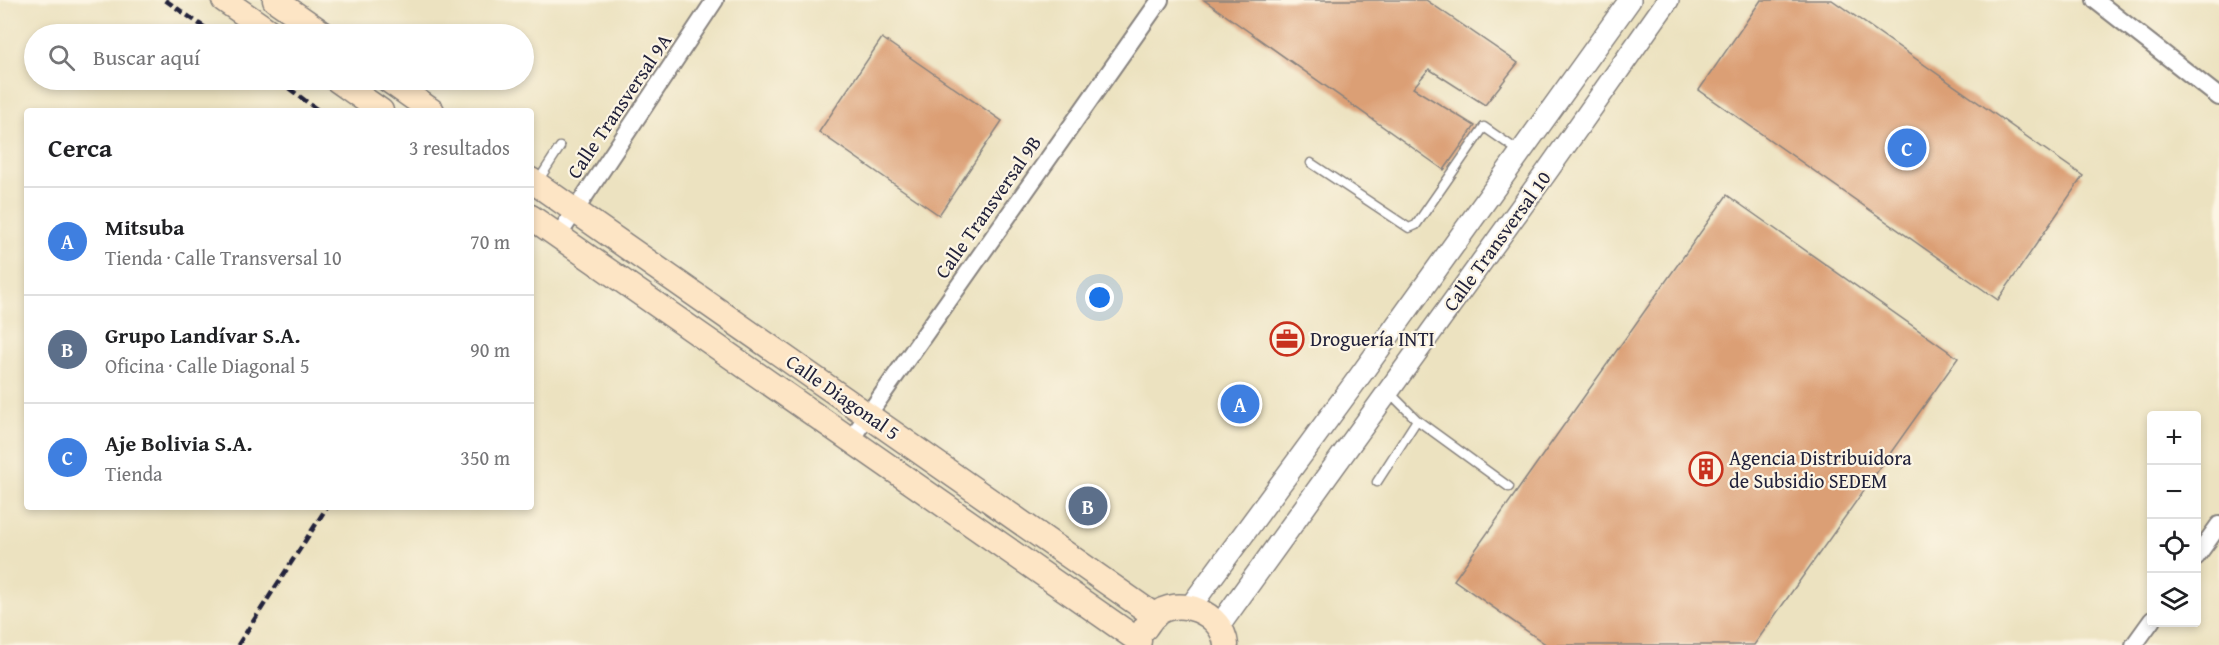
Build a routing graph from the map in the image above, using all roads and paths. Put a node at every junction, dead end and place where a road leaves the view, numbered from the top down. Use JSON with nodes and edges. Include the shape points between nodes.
{"nodes":[{"id":1,"x":275,"y":0,"type":"edge"},
{"id":2,"x":715,"y":0,"type":"edge"},
{"id":3,"x":1160,"y":0,"type":"edge"},
{"id":4,"x":1630,"y":0,"type":"edge"},
{"id":5,"x":1668,"y":0,"type":"edge"},
{"id":6,"x":2095,"y":0,"type":"edge"},
{"id":7,"x":234,"y":3,"type":"edge"},
{"id":8,"x":260,"y":24,"type":"edge"},
{"id":9,"x":310,"y":24,"type":"edge"},
{"id":10,"x":351,"y":90,"type":"edge"},
{"id":11,"x":402,"y":90,"type":"edge"},
{"id":12,"x":2219,"y":97,"type":"edge"},
{"id":13,"x":377,"y":108,"type":"edge"},
{"id":14,"x":428,"y":108,"type":"edge"},
{"id":15,"x":560,"y":147,"type":"dead end"},
{"id":16,"x":1521,"y":152,"type":"junction"},
{"id":17,"x":1311,"y":163,"type":"dead end"},
{"id":18,"x":1548,"y":170,"type":"junction"},
{"id":19,"x":534,"y":182,"type":"edge"},
{"id":20,"x":574,"y":211,"type":"junction"},
{"id":21,"x":534,"y":219,"type":"edge"},
{"id":22,"x":558,"y":236,"type":"junction"},
{"id":23,"x":1362,"y":373,"type":"junction"},
{"id":24,"x":1389,"y":391,"type":"junction"},
{"id":25,"x":868,"y":414,"type":"junction"},
{"id":26,"x":1417,"y":420,"type":"junction"},
{"id":27,"x":851,"y":439,"type":"junction"},
{"id":28,"x":1377,"y":482,"type":"dead end"},
{"id":29,"x":1509,"y":487,"type":"dead end"},
{"id":30,"x":2219,"y":525,"type":"edge"},
{"id":31,"x":2201,"y":550,"type":"edge"},
{"id":32,"x":1190,"y":608,"type":"junction"},
{"id":33,"x":1155,"y":616,"type":"junction"},
{"id":34,"x":2147,"y":626,"type":"edge"},
{"id":35,"x":1223,"y":635,"type":"edge"},
{"id":36,"x":1139,"y":643,"type":"edge"},
{"id":37,"x":2134,"y":645,"type":"edge"}],
"edges":[{"from":1,"to":9,"type":"main road"},
{"from":2,"to":20,"type":"street","name":"Calle Transversal 9A"},
{"from":3,"to":25,"type":"street","name":"Calle Transversal 9B"},
{"from":4,"to":16,"type":"street","name":"Calle Transversal 10"},
{"from":5,"to":18,"type":"street","name":"Calle Transversal 10"},
{"from":6,"to":12,"type":"street"},
{"from":7,"to":8,"type":"main road"},
{"from":10,"to":13,"type":"main road"},
{"from":11,"to":14,"type":"main road"},
{"from":15,"to":19,"type":"lane"},
{"from":16,"to":17,"type":"lane","via":[[1484,127],[1416,225],[1409,228]]},
{"from":16,"to":18,"type":"street"},
{"from":16,"to":23,"type":"street","name":"Calle Transversal 10"},
{"from":18,"to":24,"type":"street","name":"Calle Transversal 10"},
{"from":19,"to":20,"type":"main road","name":"Calle Diagonal 5"},
{"from":20,"to":22,"type":"street","name":"Calle Transversal 9A"},
{"from":20,"to":25,"type":"main road","name":"Calle Diagonal 5"},
{"from":21,"to":22,"type":"main road","name":"Calle Diagonal 5"},
{"from":22,"to":27,"type":"main road","name":"Calle Diagonal 5"},
{"from":23,"to":24,"type":"street"},
{"from":23,"to":32,"type":"street","name":"Calle Transversal 10"},
{"from":24,"to":26,"type":"lane"},
{"from":24,"to":35,"type":"street","name":"Calle Transversal 10"},
{"from":25,"to":27,"type":"street","name":"Calle Transversal 9B"},
{"from":25,"to":33,"type":"main road","name":"Calle Diagonal 5"},
{"from":26,"to":28,"type":"lane"},
{"from":26,"to":29,"type":"lane"},
{"from":27,"to":36,"type":"main road","name":"Calle Diagonal 5"},
{"from":30,"to":31,"type":"street"},
{"from":32,"to":33,"type":"main road","via":[[1169,608]]},
{"from":32,"to":35,"type":"main road","via":[[1205,612]]},
{"from":33,"to":36,"type":"main road"},
{"from":34,"to":37,"type":"street"}]}
